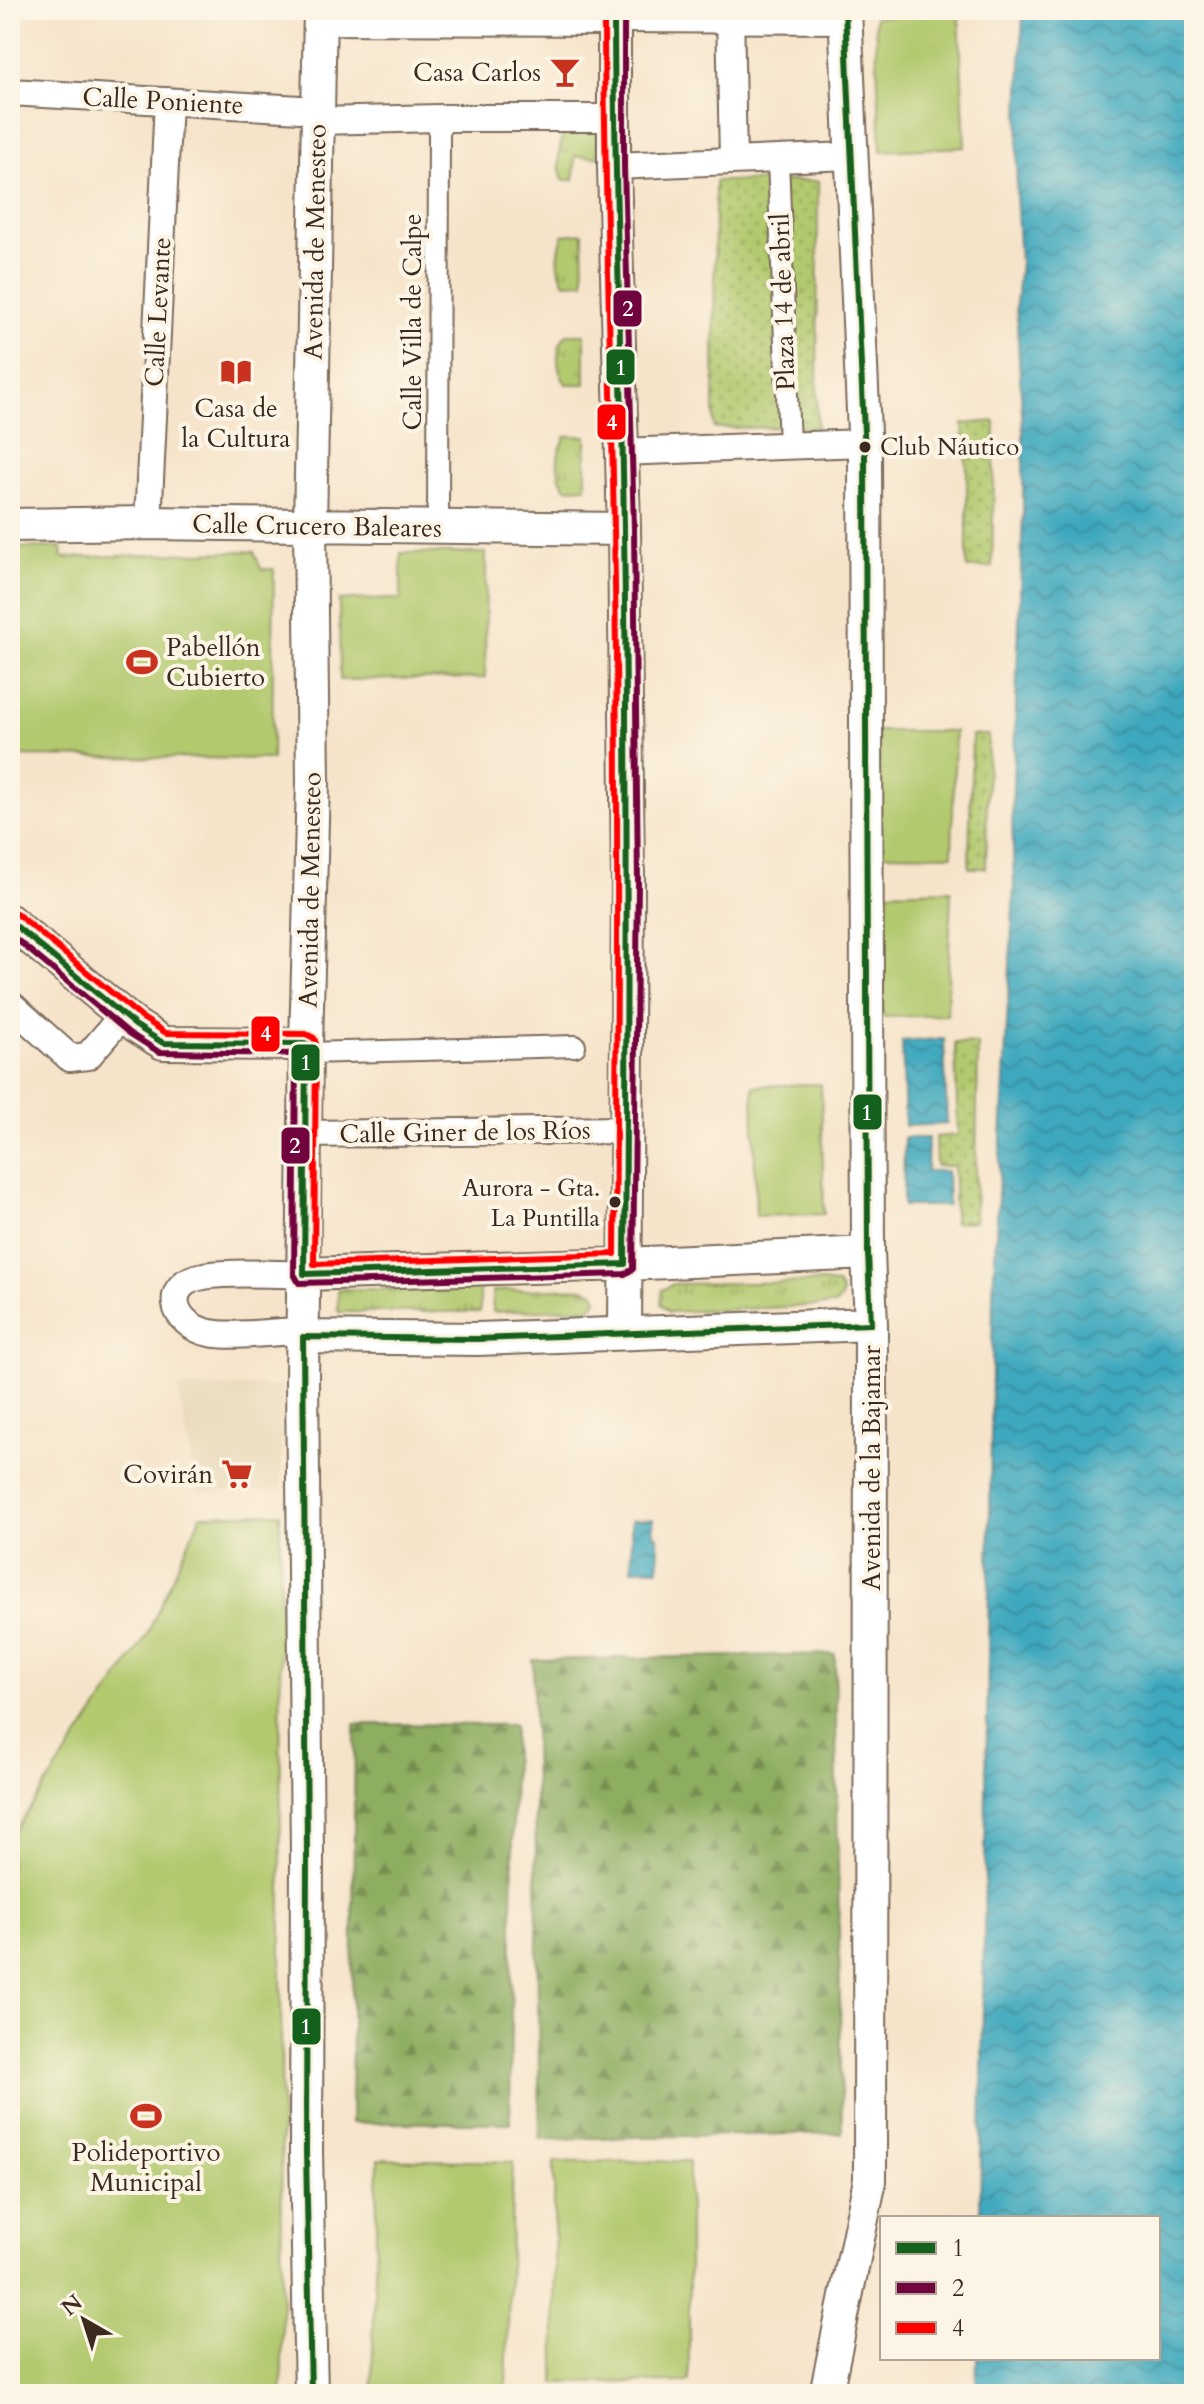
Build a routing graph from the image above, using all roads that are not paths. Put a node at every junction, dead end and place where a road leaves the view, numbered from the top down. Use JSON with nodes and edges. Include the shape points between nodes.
{"nodes":[{"id":1,"x":320,"y":16,"type":"edge"},
{"id":2,"x":614,"y":16,"type":"edge"},
{"id":3,"x":730,"y":16,"type":"edge"},
{"id":4,"x":846,"y":17,"type":"edge"},
{"id":5,"x":10,"y":92,"type":"edge"},
{"id":6,"x":168,"y":101,"type":"junction"},
{"id":7,"x":318,"y":115,"type":"junction"},
{"id":8,"x":439,"y":118,"type":"junction"},
{"id":9,"x":615,"y":118,"type":"junction"},
{"id":10,"x":850,"y":156,"type":"junction"},
{"id":11,"x":778,"y":159,"type":"junction"},
{"id":12,"x":733,"y":161,"type":"junction"},
{"id":13,"x":614,"y":166,"type":"junction"},
{"id":14,"x":864,"y":443,"type":"junction"},
{"id":15,"x":789,"y":446,"type":"junction"},
{"id":16,"x":620,"y":452,"type":"junction"},
{"id":17,"x":148,"y":523,"type":"junction"},
{"id":18,"x":10,"y":525,"type":"edge"},
{"id":19,"x":310,"y":526,"type":"junction"},
{"id":20,"x":438,"y":527,"type":"junction"},
{"id":21,"x":624,"y":529,"type":"junction"},
{"id":22,"x":10,"y":922,"type":"edge"},
{"id":23,"x":10,"y":1004,"type":"edge"},
{"id":24,"x":123,"y":1015,"type":"junction"},
{"id":25,"x":575,"y":1046,"type":"dead end"},
{"id":26,"x":306,"y":1048,"type":"junction"},
{"id":27,"x":625,"y":1130,"type":"junction"},
{"id":28,"x":305,"y":1134,"type":"junction"},
{"id":29,"x":868,"y":1253,"type":"junction"},
{"id":30,"x":625,"y":1264,"type":"junction"},
{"id":31,"x":304,"y":1274,"type":"junction"},
{"id":32,"x":871,"y":1324,"type":"junction"},
{"id":33,"x":625,"y":1332,"type":"junction"},
{"id":34,"x":303,"y":1334,"type":"junction"},
{"id":35,"x":311,"y":2394,"type":"edge"},
{"id":36,"x":826,"y":2394,"type":"edge"}],
"edges":[{"from":1,"to":2,"type":"street"},
{"from":1,"to":7,"type":"street","name":"Avenida de Menesteo"},
{"from":2,"to":3,"type":"street"},
{"from":2,"to":9,"type":"street"},
{"from":3,"to":4,"type":"street"},
{"from":3,"to":12,"type":"street"},
{"from":4,"to":10,"type":"street","name":"Avenida de la Bajamar"},
{"from":5,"to":6,"type":"street","name":"Calle Poniente"},
{"from":6,"to":7,"type":"street","name":"Calle Poniente"},
{"from":6,"to":17,"type":"street","name":"Calle Levante"},
{"from":7,"to":8,"type":"street","name":"Calle Poniente"},
{"from":7,"to":19,"type":"street","name":"Avenida de Menesteo"},
{"from":8,"to":9,"type":"street","name":"Calle Poniente"},
{"from":8,"to":20,"type":"street","name":"Calle Villa de Calpe"},
{"from":9,"to":13,"type":"street"},
{"from":10,"to":11,"type":"street"},
{"from":10,"to":14,"type":"street","name":"Avenida de la Bajamar"},
{"from":11,"to":12,"type":"street"},
{"from":11,"to":15,"type":"street","name":"Plaza 14 de abril"},
{"from":12,"to":13,"type":"street"},
{"from":13,"to":16,"type":"street"},
{"from":14,"to":15,"type":"street"},
{"from":14,"to":29,"type":"street","name":"Avenida de la Bajamar"},
{"from":15,"to":16,"type":"street"},
{"from":16,"to":21,"type":"street"},
{"from":17,"to":18,"type":"street","name":"Calle Crucero Baleares"},
{"from":17,"to":19,"type":"street","name":"Calle Crucero Baleares"},
{"from":19,"to":20,"type":"street","name":"Calle Crucero Baleares"},
{"from":19,"to":26,"type":"street","name":"Avenida de Menesteo","via":[[313,782]]},
{"from":20,"to":21,"type":"street","name":"Calle Crucero Baleares"},
{"from":21,"to":27,"type":"street"},
{"from":22,"to":24,"type":"street"},
{"from":23,"to":24,"type":"street","via":[[70,1058],[88,1056]]},
{"from":24,"to":26,"type":"street","via":[[163,1043]]},
{"from":25,"to":26,"type":"street"},
{"from":26,"to":28,"type":"street","name":"Avenida de Menesteo"},
{"from":27,"to":28,"type":"street","name":"Calle Giner de los Ríos"},
{"from":27,"to":30,"type":"street"},
{"from":28,"to":31,"type":"street","name":"Avenida de Menesteo"},
{"from":29,"to":30,"type":"street"},
{"from":29,"to":32,"type":"street","name":"Avenida de la Bajamar"},
{"from":30,"to":31,"type":"street"},
{"from":30,"to":33,"type":"street"},
{"from":31,"to":34,"type":"street","name":"Avenida de Menesteo"},
{"from":31,"to":34,"type":"street","via":[[202,1276],[186,1283],[176,1295],[175,1308],[183,1321],[214,1334]]},
{"from":32,"to":33,"type":"street"},
{"from":32,"to":36,"type":"street","name":"Avenida de la Bajamar","via":[[870,2180]]},
{"from":33,"to":34,"type":"street","via":[[477,1339]]},
{"from":34,"to":35,"type":"street","name":"Avenida de Menesteo"}]}
